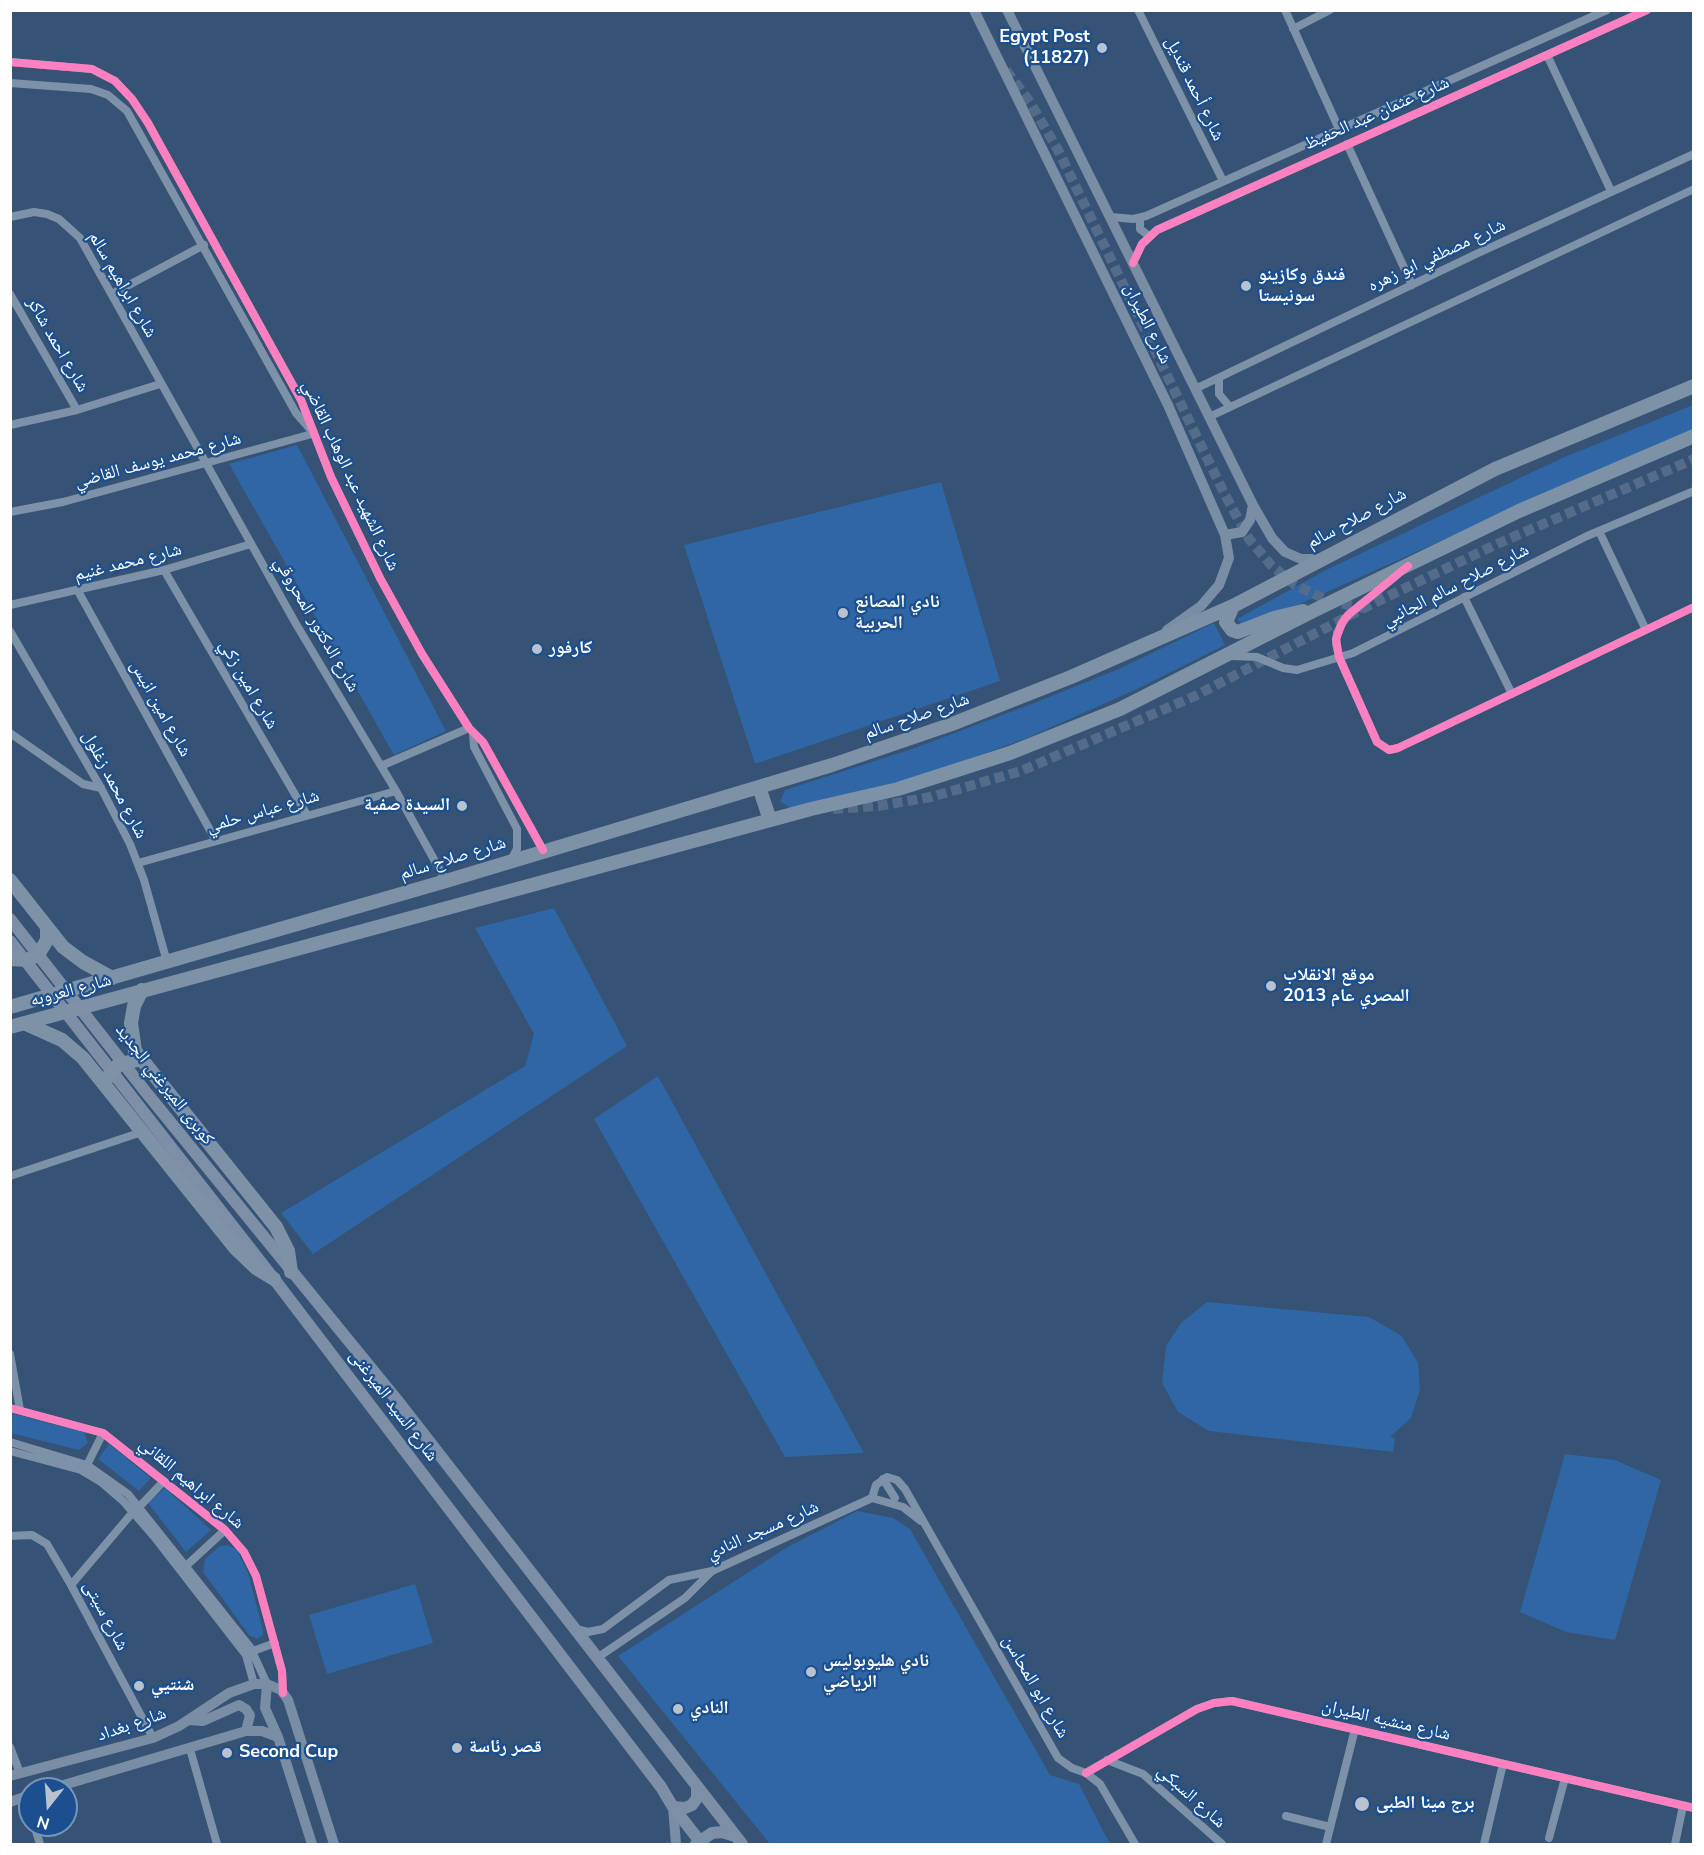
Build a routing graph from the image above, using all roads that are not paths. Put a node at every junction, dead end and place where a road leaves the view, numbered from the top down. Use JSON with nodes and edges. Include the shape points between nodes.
{"nodes":[{"id":1,"x":974,"y":10,"type":"edge"},
{"id":2,"x":1007,"y":10,"type":"edge"},
{"id":3,"x":1138,"y":10,"type":"edge"},
{"id":4,"x":1285,"y":10,"type":"edge"},
{"id":5,"x":1330,"y":10,"type":"edge"},
{"id":6,"x":1607,"y":10,"type":"edge"},
{"id":7,"x":1647,"y":10,"type":"edge"},
{"id":8,"x":1293,"y":29,"type":"junction"},
{"id":9,"x":1547,"y":55,"type":"junction"},
{"id":10,"x":10,"y":62,"type":"edge"},
{"id":11,"x":10,"y":83,"type":"edge"},
{"id":12,"x":1339,"y":129,"type":"junction"},
{"id":13,"x":1347,"y":144,"type":"junction"},
{"id":14,"x":1694,"y":154,"type":"edge"},
{"id":15,"x":1223,"y":181,"type":"junction"},
{"id":16,"x":1694,"y":189,"type":"edge"},
{"id":17,"x":1611,"y":191,"type":"junction"},
{"id":18,"x":10,"y":217,"type":"edge"},
{"id":19,"x":1111,"y":217,"type":"junction"},
{"id":20,"x":1140,"y":218,"type":"junction"},
{"id":21,"x":1149,"y":236,"type":"junction"},
{"id":22,"x":204,"y":245,"type":"junction"},
{"id":23,"x":1133,"y":263,"type":"junction"},
{"id":24,"x":1412,"y":285,"type":"junction"},
{"id":25,"x":10,"y":294,"type":"edge"},
{"id":26,"x":112,"y":294,"type":"junction"},
{"id":27,"x":1219,"y":378,"type":"junction"},
{"id":28,"x":160,"y":384,"type":"junction"},
{"id":29,"x":1694,"y":386,"type":"edge"},
{"id":30,"x":1195,"y":389,"type":"junction"},
{"id":31,"x":1230,"y":407,"type":"junction"},
{"id":32,"x":77,"y":410,"type":"junction"},
{"id":33,"x":1209,"y":417,"type":"junction"},
{"id":34,"x":10,"y":425,"type":"edge"},
{"id":35,"x":311,"y":432,"type":"junction"},
{"id":36,"x":1694,"y":436,"type":"edge"},
{"id":37,"x":206,"y":464,"type":"junction"},
{"id":38,"x":1694,"y":490,"type":"edge"},
{"id":39,"x":1253,"y":506,"type":"junction"},
{"id":40,"x":10,"y":512,"type":"edge"},
{"id":41,"x":1599,"y":531,"type":"junction"},
{"id":42,"x":1225,"y":535,"type":"junction"},
{"id":43,"x":251,"y":544,"type":"junction"},
{"id":44,"x":1319,"y":559,"type":"junction"},
{"id":45,"x":1408,"y":566,"type":"junction"},
{"id":46,"x":164,"y":570,"type":"junction"},
{"id":47,"x":78,"y":591,"type":"junction"},
{"id":48,"x":1464,"y":597,"type":"junction"},
{"id":49,"x":10,"y":605,"type":"edge"},
{"id":50,"x":1233,"y":606,"type":"junction"},
{"id":51,"x":1694,"y":607,"type":"edge"},
{"id":52,"x":1315,"y":610,"type":"junction"},
{"id":53,"x":1646,"y":630,"type":"junction"},
{"id":54,"x":10,"y":631,"type":"edge"},
{"id":55,"x":1157,"y":638,"type":"junction"},
{"id":56,"x":1225,"y":656,"type":"junction"},
{"id":57,"x":1339,"y":657,"type":"junction"},
{"id":58,"x":1512,"y":694,"type":"junction"},
{"id":59,"x":471,"y":731,"type":"junction"},
{"id":60,"x":10,"y":733,"type":"edge"},
{"id":61,"x":381,"y":766,"type":"junction"},
{"id":62,"x":759,"y":787,"type":"junction"},
{"id":63,"x":101,"y":788,"type":"junction"},
{"id":64,"x":396,"y":791,"type":"junction"},
{"id":65,"x":307,"y":815,"type":"junction"},
{"id":66,"x":770,"y":820,"type":"junction"},
{"id":67,"x":216,"y":841,"type":"junction"},
{"id":68,"x":543,"y":850,"type":"junction"},
{"id":69,"x":511,"y":860,"type":"junction"},
{"id":70,"x":138,"y":863,"type":"junction"},
{"id":71,"x":10,"y":880,"type":"edge"},
{"id":72,"x":446,"y":881,"type":"junction"},
{"id":73,"x":10,"y":919,"type":"edge"},
{"id":74,"x":47,"y":928,"type":"junction"},
{"id":75,"x":10,"y":941,"type":"edge"},
{"id":76,"x":10,"y":959,"type":"edge"},
{"id":77,"x":167,"y":962,"type":"junction"},
{"id":78,"x":112,"y":978,"type":"junction"},
{"id":79,"x":142,"y":990,"type":"junction"},
{"id":80,"x":10,"y":1006,"type":"edge"},
{"id":81,"x":17,"y":1025,"type":"edge"},
{"id":82,"x":141,"y":1059,"type":"junction"},
{"id":83,"x":103,"y":1083,"type":"junction"},
{"id":84,"x":142,"y":1132,"type":"junction"},
{"id":85,"x":10,"y":1176,"type":"edge"},
{"id":86,"x":291,"y":1272,"type":"junction"},
{"id":87,"x":274,"y":1279,"type":"junction"},
{"id":88,"x":303,"y":1287,"type":"junction"},
{"id":89,"x":289,"y":1297,"type":"junction"},
{"id":90,"x":10,"y":1354,"type":"edge"},
{"id":91,"x":10,"y":1408,"type":"edge"},
{"id":92,"x":20,"y":1410,"type":"junction"},
{"id":93,"x":103,"y":1433,"type":"junction"},
{"id":94,"x":10,"y":1442,"type":"edge"},
{"id":95,"x":10,"y":1451,"type":"edge"},
{"id":96,"x":87,"y":1464,"type":"junction"},
{"id":97,"x":883,"y":1479,"type":"junction"},
{"id":98,"x":164,"y":1481,"type":"junction"},
{"id":99,"x":905,"y":1489,"type":"junction"},
{"id":100,"x":872,"y":1498,"type":"junction"},
{"id":101,"x":893,"y":1500,"type":"junction"},
{"id":102,"x":136,"y":1509,"type":"junction"},
{"id":103,"x":926,"y":1527,"type":"junction"},
{"id":104,"x":225,"y":1530,"type":"junction"},
{"id":105,"x":10,"y":1536,"type":"edge"},
{"id":106,"x":187,"y":1565,"type":"junction"},
{"id":107,"x":712,"y":1571,"type":"junction"},
{"id":108,"x":71,"y":1585,"type":"junction"},
{"id":109,"x":573,"y":1628,"type":"junction"},
{"id":110,"x":275,"y":1643,"type":"junction"},
{"id":111,"x":253,"y":1651,"type":"junction"},
{"id":112,"x":597,"y":1658,"type":"junction"},
{"id":113,"x":254,"y":1684,"type":"junction"},
{"id":114,"x":267,"y":1684,"type":"junction"},
{"id":115,"x":286,"y":1698,"type":"junction"},
{"id":116,"x":265,"y":1708,"type":"junction"},
{"id":117,"x":189,"y":1720,"type":"junction"},
{"id":118,"x":1355,"y":1729,"type":"junction"},
{"id":119,"x":246,"y":1731,"type":"junction"},
{"id":120,"x":278,"y":1737,"type":"junction"},
{"id":121,"x":153,"y":1738,"type":"junction"},
{"id":122,"x":10,"y":1747,"type":"edge"},
{"id":123,"x":190,"y":1749,"type":"junction"},
{"id":124,"x":1107,"y":1760,"type":"junction"},
{"id":125,"x":1503,"y":1764,"type":"junction"},
{"id":126,"x":1086,"y":1773,"type":"junction"},
{"id":127,"x":15,"y":1774,"type":"edge"},
{"id":128,"x":1564,"y":1778,"type":"junction"},
{"id":129,"x":78,"y":1781,"type":"edge"},
{"id":130,"x":697,"y":1787,"type":"junction"},
{"id":131,"x":1683,"y":1806,"type":"junction"},
{"id":132,"x":673,"y":1807,"type":"junction"},
{"id":133,"x":1694,"y":1808,"type":"edge"},
{"id":134,"x":1286,"y":1816,"type":"dead end"},
{"id":135,"x":1330,"y":1827,"type":"junction"},
{"id":136,"x":1549,"y":1838,"type":"dead end"},
{"id":137,"x":739,"y":1841,"type":"edge"},
{"id":138,"x":699,"y":1843,"type":"edge"},
{"id":139,"x":217,"y":1845,"type":"edge"},
{"id":140,"x":312,"y":1845,"type":"edge"},
{"id":141,"x":334,"y":1845,"type":"edge"},
{"id":142,"x":676,"y":1845,"type":"edge"},
{"id":143,"x":1135,"y":1845,"type":"edge"},
{"id":144,"x":1221,"y":1845,"type":"edge"},
{"id":145,"x":1326,"y":1845,"type":"edge"},
{"id":146,"x":1484,"y":1845,"type":"edge"},
{"id":147,"x":1675,"y":1845,"type":"edge"}],
"edges":[{"from":1,"to":42,"type":"main road","name":"شارع الطيران","via":[[1168,405]]},
{"from":2,"to":19,"type":"main road","name":"شارع الطيران"},
{"from":3,"to":15,"type":"street","name":"شارع أحمد قنديل"},
{"from":4,"to":8,"type":"street"},
{"from":5,"to":8,"type":"street"},
{"from":6,"to":12,"type":"street","name":"شارع عثمان عبد الحفيظ"},
{"from":7,"to":9,"type":"street","name":"شارع عثمان عبد الحفيظ"},
{"from":8,"to":12,"type":"street"},
{"from":9,"to":13,"type":"street","name":"شارع عثمان عبد الحفيظ"},
{"from":9,"to":17,"type":"street"},
{"from":10,"to":35,"type":"street","name":"شارع الشهيد عبد الوهاب القاضي","via":[[92,69],[124,89],[148,123],[297,393]]},
{"from":11,"to":22,"type":"street","name":"شارع الشهيد عبد الوهاب القاضي","via":[[91,89],[117,100],[139,127]]},
{"from":12,"to":15,"type":"street","name":"شارع عثمان عبد الحفيظ"},
{"from":13,"to":21,"type":"street","name":"شارع عثمان عبد الحفيظ"},
{"from":13,"to":24,"type":"street"},
{"from":14,"to":17,"type":"street","name":"شارع مصطفي ابو زهره"},
{"from":15,"to":20,"type":"street","name":"شارع عثمان عبد الحفيظ"},
{"from":16,"to":31,"type":"street"},
{"from":17,"to":24,"type":"street","name":"شارع مصطفي ابو زهره"},
{"from":18,"to":26,"type":"street","name":"شارع ابراهيم سالم","via":[[34,212],[59,219],[81,238]]},
{"from":19,"to":20,"type":"street","name":"شارع عثمان عبد الحفيظ"},
{"from":19,"to":23,"type":"main road","name":"شارع الطيران"},
{"from":20,"to":21,"type":"street","via":[[1140,229]]},
{"from":21,"to":23,"type":"street"},
{"from":22,"to":26,"type":"street"},
{"from":22,"to":35,"type":"street","name":"شارع الشهيد عبد الوهاب القاضي","via":[[296,412]]},
{"from":23,"to":30,"type":"main road","name":"شارع الطيران"},
{"from":24,"to":27,"type":"street","name":"شارع مصطفي ابو زهره"},
{"from":25,"to":32,"type":"street","name":"شارع احمد شاكر"},
{"from":26,"to":28,"type":"street","name":"شارع ابراهيم سالم"},
{"from":27,"to":30,"type":"street","name":"شارع مصطفي ابو زهره"},
{"from":27,"to":31,"type":"street","via":[[1219,394]]},
{"from":28,"to":32,"type":"street"},
{"from":28,"to":37,"type":"street","name":"شارع الدكتور المحروقي"},
{"from":29,"to":44,"type":"highway","name":"شارع صلاح سالم","via":[[1496,469]]},
{"from":30,"to":33,"type":"main road","name":"شارع الطيران"},
{"from":31,"to":33,"type":"street"},
{"from":32,"to":34,"type":"street"},
{"from":33,"to":39,"type":"main road","name":"شارع الطيران"},
{"from":35,"to":37,"type":"street","name":"شارع محمد يوسف القاضي"},
{"from":35,"to":59,"type":"street","name":"شارع الشهيد عبد الوهاب القاضي","via":[[380,578]]},
{"from":36,"to":45,"type":"highway","via":[[1560,492]]},
{"from":37,"to":40,"type":"street","name":"شارع محمد يوسف القاضي"},
{"from":37,"to":43,"type":"street","name":"شارع الدكتور المحروقي"},
{"from":38,"to":41,"type":"street","name":"شارع صلاح سالم الجانبي"},
{"from":39,"to":42,"type":"main road","via":[[1242,532]]},
{"from":39,"to":44,"type":"main road","name":"شارع الطيران","via":[[1285,552],[1301,559]]},
{"from":41,"to":48,"type":"street","name":"شارع صلاح سالم الجانبي"},
{"from":41,"to":53,"type":"street"},
{"from":42,"to":55,"type":"main road","name":"شارع الطيران","via":[[1229,558],[1220,585],[1201,606]]},
{"from":43,"to":46,"type":"street","name":"شارع محمد غنيم"},
{"from":43,"to":61,"type":"street","name":"شارع الدكتور المحروقي"},
{"from":44,"to":50,"type":"highway","name":"شارع صلاح سالم"},
{"from":45,"to":52,"type":"highway"},
{"from":45,"to":57,"type":"street","via":[[1345,618],[1336,639]]},
{"from":46,"to":47,"type":"street","name":"شارع محمد غنيم"},
{"from":46,"to":65,"type":"street","name":"شارع امين زكي"},
{"from":47,"to":49,"type":"street","name":"شارع محمد غنيم"},
{"from":47,"to":67,"type":"street","name":"شارع امين انيس"},
{"from":48,"to":57,"type":"street","name":"شارع صلاح سالم الجانبي","via":[[1380,642]]},
{"from":48,"to":58,"type":"street"},
{"from":50,"to":52,"type":"highway","via":[[1226,622],[1238,632],[1280,616]]},
{"from":50,"to":55,"type":"highway","name":"شارع صلاح سالم"},
{"from":51,"to":53,"type":"street"},
{"from":52,"to":56,"type":"highway"},
{"from":53,"to":58,"type":"street"},
{"from":54,"to":63,"type":"street","name":"شارع محمد زغلول"},
{"from":55,"to":62,"type":"highway","name":"شارع صلاح سالم","via":[[982,713]]},
{"from":56,"to":57,"type":"street","name":"شارع صلاح سالم الجانبي","via":[[1257,657],[1291,670]]},
{"from":56,"to":66,"type":"highway","via":[[1120,709],[1010,753],[898,789]]},
{"from":57,"to":58,"type":"street","via":[[1377,742],[1389,750]]},
{"from":59,"to":61,"type":"street"},
{"from":59,"to":68,"type":"street","name":"شارع الشهيد عبد الوهاب القاضي","via":[[483,742]]},
{"from":59,"to":69,"type":"street","name":"شارع الشهيد عبد الوهاب القاضي","via":[[474,747],[517,829],[517,849]]},
{"from":60,"to":63,"type":"street","via":[[83,784]]},
{"from":61,"to":64,"type":"street","name":"شارع الدكتور المحروقي"},
{"from":62,"to":66,"type":"highway"},
{"from":62,"to":68,"type":"highway","name":"شارع صلاح سالم"},
{"from":63,"to":70,"type":"street","name":"شارع محمد زغلول"},
{"from":64,"to":65,"type":"street","name":"شارع عباس حلمي"},
{"from":64,"to":72,"type":"street","name":"شارع الدكتور المحروقي"},
{"from":65,"to":67,"type":"street","name":"شارع عباس حلمي"},
{"from":66,"to":79,"type":"highway"},
{"from":67,"to":70,"type":"street","name":"شارع عباس حلمي"},
{"from":68,"to":69,"type":"highway","name":"شارع صلاح سالم"},
{"from":69,"to":72,"type":"highway","name":"شارع صلاح سالم"},
{"from":70,"to":77,"type":"street","name":"شارع محمد زغلول"},
{"from":71,"to":74,"type":"highway"},
{"from":72,"to":77,"type":"highway","name":"شارع صلاح سالم"},
{"from":73,"to":86,"type":"main road","name":"كوبرى الميرغني الجديد"},
{"from":74,"to":76,"type":"highway","via":[[48,940],[38,955],[27,960]]},
{"from":74,"to":78,"type":"highway","via":[[73,955]]},
{"from":75,"to":87,"type":"main road","name":"كوبرى الميرغني الجديد"},
{"from":77,"to":78,"type":"highway","name":"شارع صلاح سالم"},
{"from":78,"to":80,"type":"highway","name":"شارع العروبه"},
{"from":79,"to":81,"type":"highway","name":"شارع العروبه"},
{"from":79,"to":82,"type":"highway","name":"شارع السيد الميرغنى","via":[[131,1023],[132,1042]]},
{"from":81,"to":83,"type":"highway","name":"شارع السيد الميرغنى","via":[[62,1040]]},
{"from":82,"to":83,"type":"highway","via":[[118,1065]]},
{"from":82,"to":86,"type":"highway","name":"شارع السيد الميرغنى","via":[[281,1236],[289,1253]]},
{"from":83,"to":84,"type":"highway","name":"شارع السيد الميرغنى"},
{"from":84,"to":85,"type":"street"},
{"from":84,"to":87,"type":"highway","name":"شارع السيد الميرغنى","via":[[236,1249]]},
{"from":86,"to":88,"type":"main road","name":"شارع السيد الميرغنى"},
{"from":87,"to":89,"type":"main road","name":"شارع السيد الميرغنى"},
{"from":88,"to":89,"type":"main road"},
{"from":88,"to":109,"type":"main road","name":"شارع السيد الميرغنى","via":[[403,1407]]},
{"from":89,"to":132,"type":"main road","name":"شارع السيد الميرغنى"},
{"from":90,"to":92,"type":"street"},
{"from":91,"to":92,"type":"street","name":"شارع ابراهيم اللقاني"},
{"from":92,"to":93,"type":"street","name":"شارع ابراهيم اللقاني"},
{"from":93,"to":96,"type":"street"},
{"from":93,"to":98,"type":"street","name":"شارع ابراهيم اللقاني"},
{"from":94,"to":96,"type":"street"},
{"from":95,"to":102,"type":"street","via":[[81,1470]]},
{"from":96,"to":102,"type":"street","via":[[117,1485]]},
{"from":97,"to":99,"type":"street","via":[[892,1478]]},
{"from":97,"to":100,"type":"street","via":[[876,1485]]},
{"from":97,"to":101,"type":"street"},
{"from":98,"to":102,"type":"street"},
{"from":98,"to":104,"type":"street","name":"شارع ابراهيم اللقاني"},
{"from":99,"to":101,"type":"street"},
{"from":99,"to":103,"type":"street","name":"شارع ابو المحاسن"},
{"from":100,"to":101,"type":"street","name":"شارع ابو المحاسن"},
{"from":100,"to":107,"type":"street","name":"شارع مسجد النادي"},
{"from":101,"to":103,"type":"street","name":"شارع ابو المحاسن"},
{"from":102,"to":106,"type":"street"},
{"from":102,"to":108,"type":"street"},
{"from":102,"to":113,"type":"street","via":[[246,1655]]},
{"from":103,"to":126,"type":"street","name":"شارع ابو المحاسن","via":[[1054,1752],[1064,1764]]},
{"from":104,"to":106,"type":"street"},
{"from":104,"to":110,"type":"street","name":"شارع ابراهيم اللقاني","via":[[241,1547],[254,1571]]},
{"from":105,"to":108,"type":"street","name":"شارع سيتى","via":[[42,1539]]},
{"from":106,"to":111,"type":"street"},
{"from":107,"to":109,"type":"street","name":"شارع مسجد النادي","via":[[663,1583],[603,1629],[588,1632]]},
{"from":107,"to":112,"type":"street","via":[[685,1598]]},
{"from":108,"to":121,"type":"street","name":"شارع سيتى"},
{"from":109,"to":112,"type":"main road","name":"شارع السيد الميرغنى"},
{"from":110,"to":111,"type":"street"},
{"from":110,"to":115,"type":"street","name":"شارع ابراهيم اللقاني"},
{"from":111,"to":114,"type":"street"},
{"from":112,"to":130,"type":"main road","name":"شارع السيد الميرغنى"},
{"from":113,"to":114,"type":"main road"},
{"from":113,"to":117,"type":"main road","name":"شارع بغداد","via":[[225,1695]]},
{"from":114,"to":115,"type":"main road"},
{"from":114,"to":116,"type":"main road"},
{"from":115,"to":116,"type":"main road"},
{"from":115,"to":141,"type":"main road","name":"شارع ابراهيم اللقاني"},
{"from":116,"to":120,"type":"main road"},
{"from":117,"to":119,"type":"main road","via":[[201,1722],[239,1706],[250,1715]]},
{"from":117,"to":121,"type":"main road","name":"شارع بغداد"},
{"from":118,"to":124,"type":"street","name":"شارع منشيه الطيران","via":[[1223,1701],[1197,1708]]},
{"from":118,"to":125,"type":"street","name":"شارع منشيه الطيران"},
{"from":118,"to":135,"type":"street"},
{"from":119,"to":120,"type":"main road","name":"شارع بغداد"},
{"from":119,"to":123,"type":"main road","name":"شارع بغداد"},
{"from":120,"to":140,"type":"main road"},
{"from":121,"to":127,"type":"main road","name":"شارع بغداد"},
{"from":122,"to":127,"type":"street"},
{"from":123,"to":129,"type":"main road","name":"شارع بغداد"},
{"from":123,"to":139,"type":"street"},
{"from":124,"to":126,"type":"street","name":"شارع منشيه الطيران"},
{"from":124,"to":144,"type":"street","name":"شارع السبكي","via":[[1143,1774]]},
{"from":125,"to":128,"type":"street","name":"شارع منشيه الطيران"},
{"from":125,"to":146,"type":"street"},
{"from":126,"to":143,"type":"street","name":"شارع ابو المحاسن","via":[[1106,1792]]},
{"from":128,"to":131,"type":"street","name":"شارع منشيه الطيران"},
{"from":128,"to":136,"type":"street"},
{"from":130,"to":132,"type":"main road","via":[[692,1805]]},
{"from":130,"to":137,"type":"main road","name":"شارع السيد الميرغنى"},
{"from":131,"to":133,"type":"street","name":"شارع منشيه الطيران"},
{"from":131,"to":147,"type":"street"},
{"from":132,"to":138,"type":"main road","name":"شارع السيد الميرغنى"},
{"from":132,"to":142,"type":"main road"},
{"from":134,"to":135,"type":"street"},
{"from":135,"to":145,"type":"street"},
{"from":137,"to":138,"type":"main road","via":[[717,1832]]}]}
